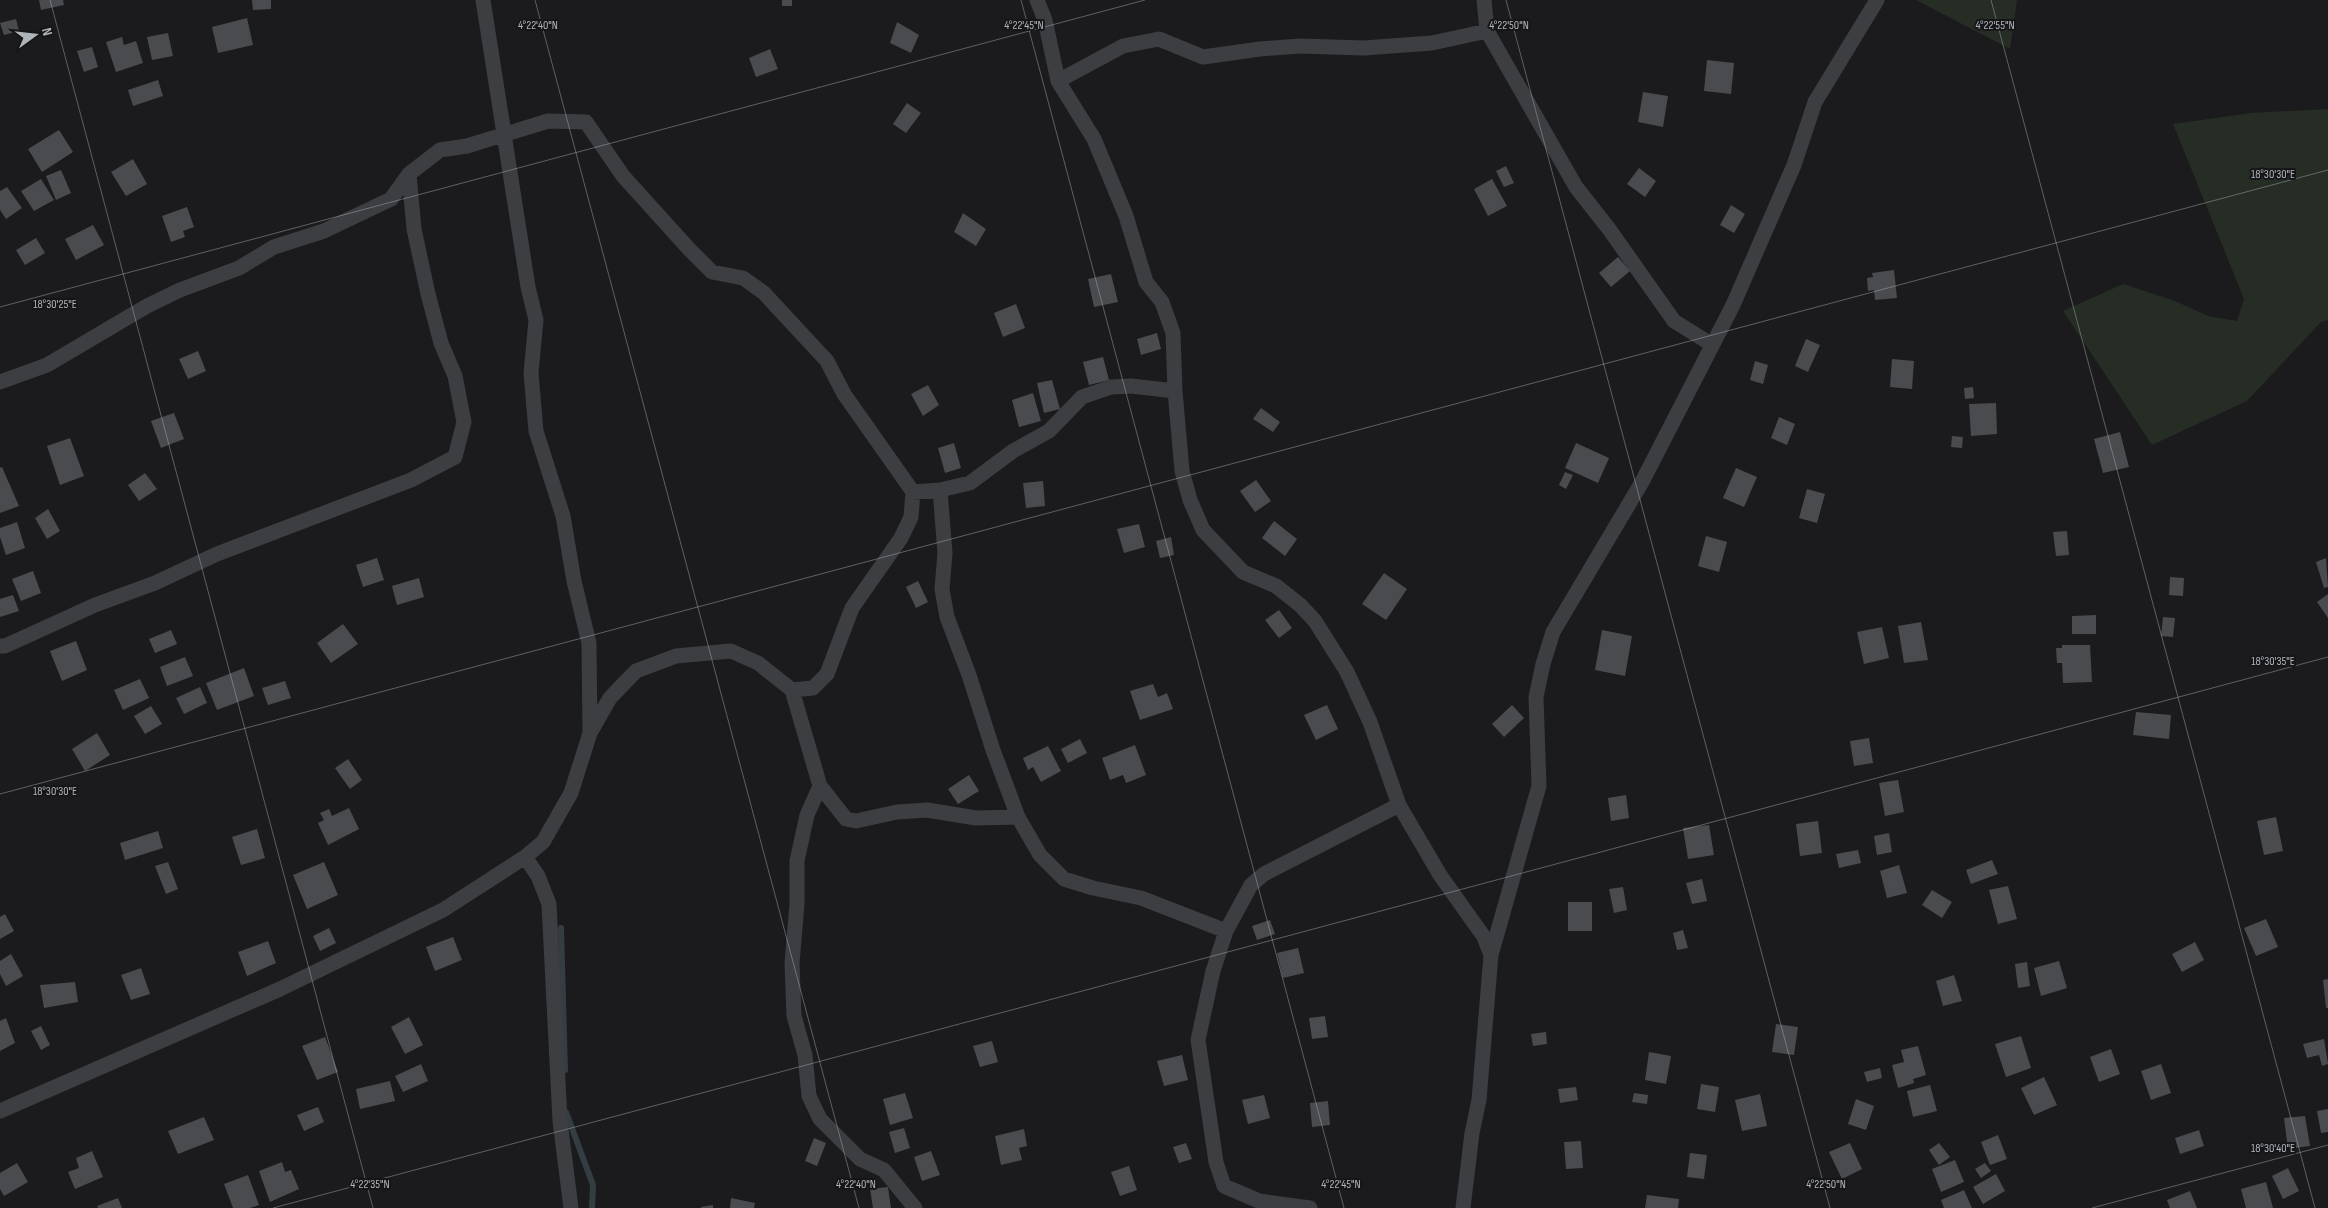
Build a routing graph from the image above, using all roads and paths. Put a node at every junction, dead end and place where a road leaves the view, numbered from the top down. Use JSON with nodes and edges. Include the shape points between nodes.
{"nodes":[{"id":1,"x":483,"y":0,"type":"edge"},
{"id":2,"x":1037,"y":0,"type":"edge"},
{"id":3,"x":1484,"y":0,"type":"edge"},
{"id":4,"x":1877,"y":0,"type":"edge"},
{"id":5,"x":1487,"y":31,"type":"junction"},
{"id":6,"x":1058,"y":81,"type":"junction"},
{"id":7,"x":506,"y":135,"type":"junction"},
{"id":8,"x":409,"y":174,"type":"junction"},
{"id":9,"x":1711,"y":344,"type":"junction"},
{"id":10,"x":0,"y":382,"type":"edge"},
{"id":11,"x":1175,"y":391,"type":"junction"},
{"id":12,"x":940,"y":490,"type":"junction"},
{"id":13,"x":913,"y":492,"type":"junction"},
{"id":14,"x":0,"y":646,"type":"edge"},
{"id":15,"x":792,"y":690,"type":"junction"},
{"id":16,"x":590,"y":733,"type":"junction"},
{"id":17,"x":820,"y":786,"type":"junction"},
{"id":18,"x":1399,"y":806,"type":"junction"},
{"id":19,"x":1018,"y":816,"type":"junction"},
{"id":20,"x":525,"y":857,"type":"junction"},
{"id":21,"x":1226,"y":931,"type":"junction"},
{"id":22,"x":1491,"y":955,"type":"junction"},
{"id":23,"x":0,"y":1111,"type":"edge"},
{"id":24,"x":571,"y":1208,"type":"edge"},
{"id":25,"x":915,"y":1208,"type":"edge"},
{"id":26,"x":1310,"y":1208,"type":"edge"},
{"id":27,"x":1463,"y":1208,"type":"edge"}],
"edges":[{"from":1,"to":7,"type":"street"},
{"from":2,"to":6,"type":"street","via":[[1045,20]]},
{"from":3,"to":5,"type":"street"},
{"from":4,"to":9,"type":"street","via":[[1814,102],[1794,165],[1732,305]]},
{"from":5,"to":6,"type":"street","via":[[1432,42],[1364,48],[1300,46],[1203,57],[1159,39],[1123,46]]},
{"from":5,"to":9,"type":"street","via":[[1576,187],[1674,321]]},
{"from":6,"to":11,"type":"street","via":[[1094,139],[1126,216],[1146,282],[1162,302],[1173,333]]},
{"from":7,"to":8,"type":"street","via":[[440,150]]},
{"from":7,"to":13,"type":"street","via":[[548,121],[586,122],[623,176],[712,272],[743,278],[764,293],[827,362],[844,394]]},
{"from":7,"to":16,"type":"street","via":[[526,277],[536,320],[531,373],[536,431],[563,516],[589,643]]},
{"from":8,"to":10,"type":"street","via":[[391,199],[324,231],[274,247],[239,268],[180,290],[47,364]]},
{"from":8,"to":14,"type":"street","via":[[414,229],[428,294],[441,343],[455,376],[464,422],[455,458],[411,480],[217,554]]},
{"from":9,"to":22,"type":"street","via":[[1642,482],[1553,632],[1542,664],[1536,697],[1539,786]]},
{"from":11,"to":12,"type":"street","via":[[1111,387],[1082,397],[1049,431],[1013,451],[970,483]]},
{"from":11,"to":18,"type":"street","via":[[1182,471],[1203,530],[1243,572],[1276,586],[1300,604],[1315,621],[1346,672],[1370,722]]},
{"from":12,"to":13,"type":"street"},
{"from":12,"to":19,"type":"street","via":[[945,553],[942,589],[946,617]]},
{"from":13,"to":15,"type":"street","via":[[911,517],[902,538],[852,608],[827,674],[813,688]]},
{"from":15,"to":16,"type":"street","via":[[758,663],[731,651],[676,656],[636,671],[610,698]]},
{"from":15,"to":17,"type":"street"},
{"from":16,"to":20,"type":"street","via":[[571,794],[543,842]]},
{"from":17,"to":19,"type":"street","via":[[846,819],[856,821],[897,812],[927,810],[976,818]]},
{"from":17,"to":25,"type":"street","via":[[807,815],[797,860],[792,963],[794,1016],[805,1056],[809,1096],[820,1119],[860,1159],[884,1170]]},
{"from":18,"to":21,"type":"street","via":[[1264,874],[1251,885]]},
{"from":18,"to":22,"type":"street","via":[[1440,875],[1484,937]]},
{"from":19,"to":21,"type":"street","via":[[1040,855],[1064,879],[1141,898]]},
{"from":20,"to":23,"type":"street","via":[[443,910],[280,989]]},
{"from":20,"to":24,"type":"street","via":[[538,876],[549,904],[560,1121]]},
{"from":21,"to":26,"type":"street","via":[[1213,971],[1198,1040],[1216,1162],[1224,1186],[1259,1201]]},
{"from":22,"to":27,"type":"street","via":[[1479,1100]]}]}
